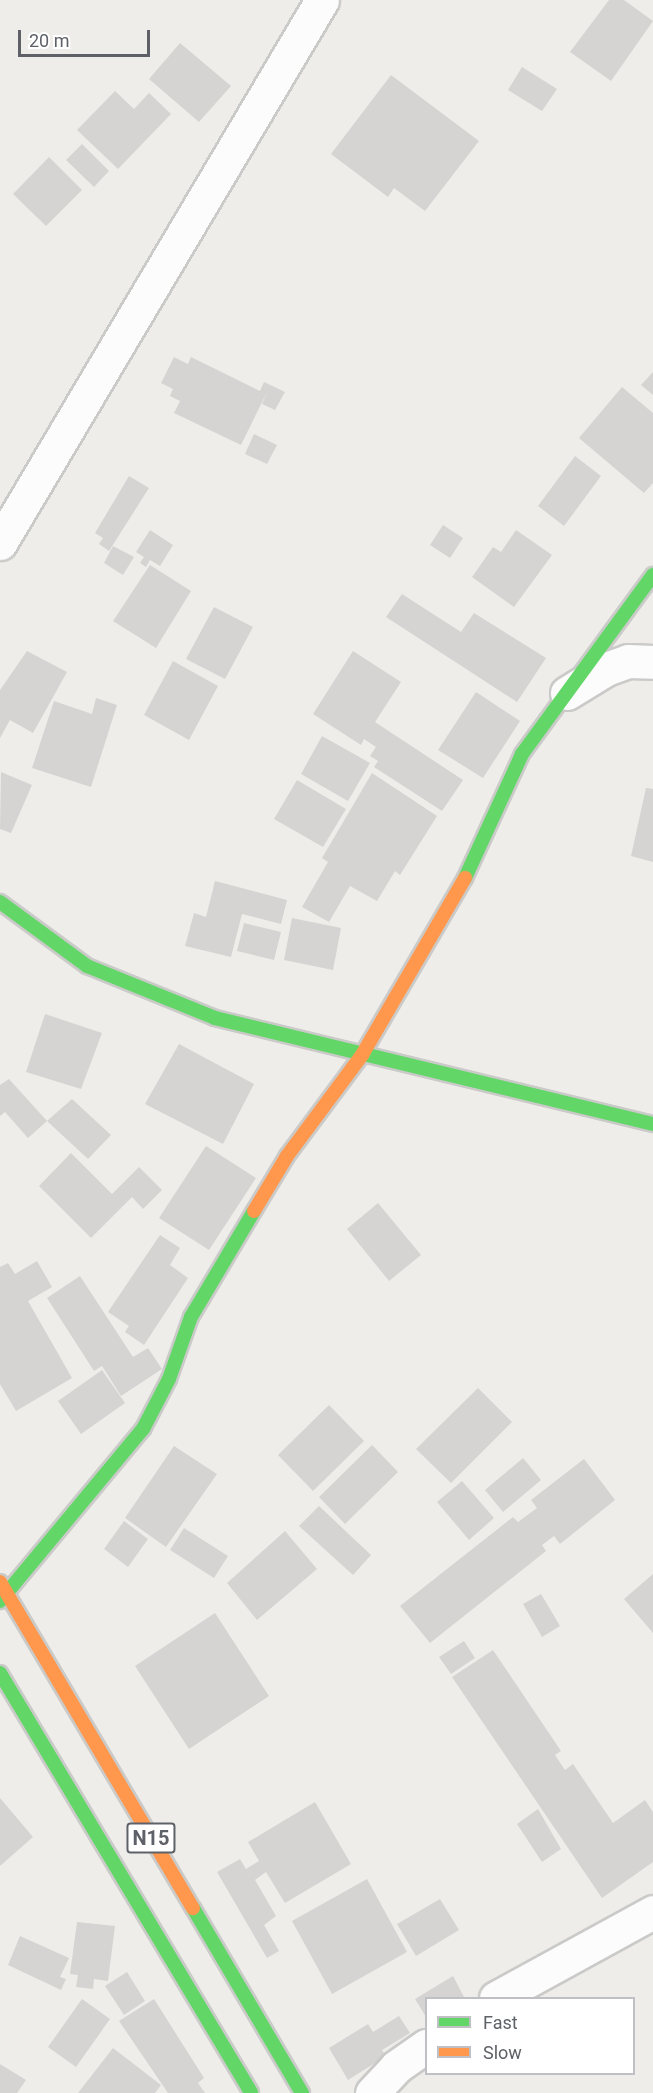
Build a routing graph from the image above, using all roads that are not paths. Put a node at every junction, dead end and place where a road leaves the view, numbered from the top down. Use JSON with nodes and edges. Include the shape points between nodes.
{"nodes":[{"id":1,"x":322,"y":0,"type":"edge"},
{"id":2,"x":0,"y":543,"type":"edge"},
{"id":3,"x":653,"y":575,"type":"edge"},
{"id":4,"x":653,"y":662,"type":"edge"},
{"id":5,"x":561,"y":697,"type":"junction"},
{"id":6,"x":0,"y":902,"type":"edge"},
{"id":7,"x":362,"y":1055,"type":"junction"},
{"id":8,"x":653,"y":1124,"type":"edge"},
{"id":9,"x":2,"y":1592,"type":"edge"},
{"id":10,"x":0,"y":1673,"type":"edge"},
{"id":11,"x":653,"y":1912,"type":"edge"},
{"id":12,"x":498,"y":1997,"type":"edge"},
{"id":13,"x":425,"y":2047,"type":"edge"},
{"id":14,"x":251,"y":2093,"type":"edge"},
{"id":15,"x":302,"y":2093,"type":"edge"},
{"id":16,"x":372,"y":2093,"type":"edge"}],
"edges":[{"from":1,"to":2,"type":"street"},
{"from":3,"to":5,"type":"main road"},
{"from":4,"to":5,"type":"street","via":[[628,661],[606,669]]},
{"from":5,"to":7,"type":"main road","via":[[522,754],[479,852]]},
{"from":6,"to":7,"type":"main road","via":[[87,966],[215,1018]]},
{"from":7,"to":8,"type":"main road"},
{"from":7,"to":9,"type":"main road","via":[[287,1156],[191,1317],[169,1379],[143,1429]]},
{"from":9,"to":15,"type":"main road","number":"N15"},
{"from":10,"to":14,"type":"main road","number":"N15"},
{"from":11,"to":12,"type":"street"},
{"from":13,"to":16,"type":"street","via":[[396,2067]]}]}
